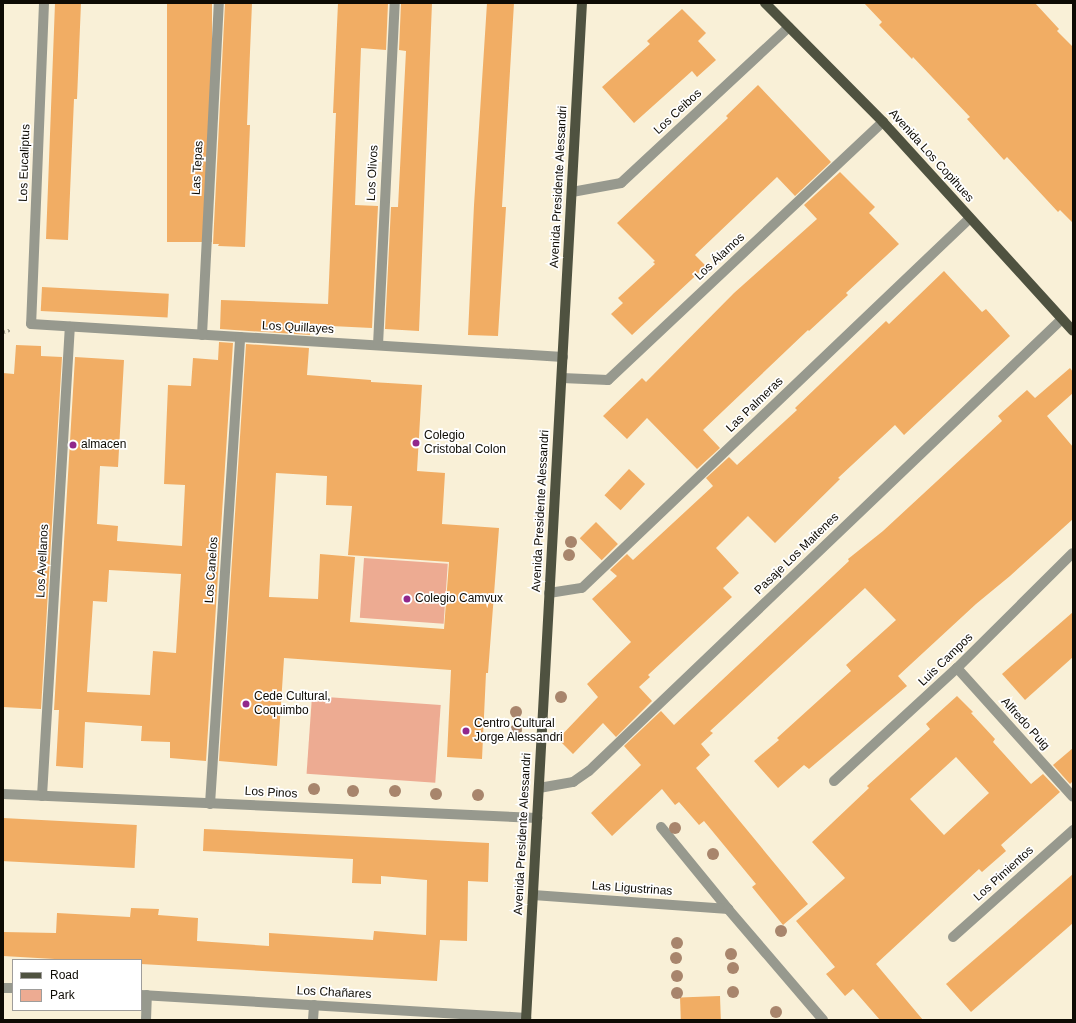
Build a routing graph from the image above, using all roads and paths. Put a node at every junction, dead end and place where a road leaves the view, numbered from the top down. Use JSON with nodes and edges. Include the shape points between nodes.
{"nodes":[{"id":1,"x":44,"y":3,"type":"edge"},
{"id":2,"x":219,"y":3,"type":"edge"},
{"id":3,"x":395,"y":3,"type":"edge"},
{"id":4,"x":582,"y":3,"type":"edge"},
{"id":5,"x":765,"y":3,"type":"edge"},
{"id":6,"x":789,"y":27,"type":"junction"},
{"id":7,"x":883,"y":122,"type":"junction"},
{"id":8,"x":572,"y":192,"type":"junction"},
{"id":9,"x":970,"y":218,"type":"junction"},
{"id":10,"x":1062,"y":319,"type":"junction"},
{"id":11,"x":31,"y":324,"type":"joint"},
{"id":12,"x":70,"y":327,"type":"junction"},
{"id":13,"x":1073,"y":331,"type":"edge"},
{"id":14,"x":202,"y":335,"type":"junction"},
{"id":15,"x":240,"y":337,"type":"junction"},
{"id":16,"x":378,"y":345,"type":"junction"},
{"id":17,"x":563,"y":357,"type":"junction"},
{"id":18,"x":562,"y":378,"type":"junction"},
{"id":19,"x":1073,"y":553,"type":"edge"},
{"id":20,"x":549,"y":593,"type":"junction"},
{"id":21,"x":957,"y":668,"type":"junction"},
{"id":22,"x":834,"y":781,"type":"dead end"},
{"id":23,"x":539,"y":788,"type":"junction"},
{"id":24,"x":3,"y":794,"type":"edge"},
{"id":25,"x":42,"y":796,"type":"junction"},
{"id":26,"x":1073,"y":797,"type":"edge"},
{"id":27,"x":210,"y":804,"type":"junction"},
{"id":28,"x":537,"y":818,"type":"junction"},
{"id":29,"x":661,"y":827,"type":"dead end"},
{"id":30,"x":1073,"y":830,"type":"edge"},
{"id":31,"x":533,"y":895,"type":"junction"},
{"id":32,"x":728,"y":909,"type":"junction"},
{"id":33,"x":953,"y":937,"type":"dead end"},
{"id":34,"x":144,"y":995,"type":"edge"},
{"id":35,"x":314,"y":1005,"type":"junction"},
{"id":36,"x":526,"y":1019,"type":"edge"},
{"id":37,"x":146,"y":1020,"type":"edge"},
{"id":38,"x":313,"y":1020,"type":"edge"},
{"id":39,"x":823,"y":1020,"type":"edge"}],
"edges":[{"from":1,"to":11,"type":"street","name":"Los Eucaliptus"},
{"from":2,"to":14,"type":"street","name":"Las Tepas"},
{"from":3,"to":16,"type":"street","name":"Los Olivos"},
{"from":4,"to":8,"type":"main road","name":"Avenida Presidente Alessandri"},
{"from":5,"to":6,"type":"main road","name":"Avenida Los Copihues"},
{"from":6,"to":7,"type":"main road","name":"Avenida Los Copihues"},
{"from":6,"to":8,"type":"street","name":"Los Ceibos","via":[[621,182]]},
{"from":7,"to":9,"type":"main road","name":"Avenida Los Copihues"},
{"from":7,"to":18,"type":"street","name":"Los Álamos","via":[[608,380]]},
{"from":8,"to":17,"type":"main road","name":"Avenida Presidente Alessandri"},
{"from":9,"to":10,"type":"main road","name":"Avenida Los Copihues"},
{"from":9,"to":20,"type":"street","name":"Las Palmeras","via":[[582,588]]},
{"from":10,"to":13,"type":"main road","name":"Avenida Los Copihues"},
{"from":10,"to":23,"type":"street","name":"Pasaje Los Maitenes","via":[[589,771],[572,782]]},
{"from":11,"to":12,"type":"street","name":"Los Quillayes"},
{"from":12,"to":14,"type":"street","name":"Los Quillayes"},
{"from":12,"to":25,"type":"street","name":"Los Avellanos"},
{"from":14,"to":15,"type":"street","name":"Los Quillayes"},
{"from":15,"to":16,"type":"street","name":"Los Quillayes"},
{"from":15,"to":27,"type":"street","name":"Los Canelos"},
{"from":16,"to":17,"type":"street","name":"Los Quillayes"},
{"from":17,"to":18,"type":"main road","name":"Avenida Presidente Alessandri"},
{"from":18,"to":20,"type":"main road","name":"Avenida Presidente Alessandri"},
{"from":19,"to":21,"type":"street","name":"Luis Campos"},
{"from":20,"to":23,"type":"main road","name":"Avenida Presidente Alessandri"},
{"from":21,"to":22,"type":"street","name":"Luis Campos"},
{"from":21,"to":26,"type":"street","name":"Alfredo Puig"},
{"from":23,"to":28,"type":"main road","name":"Avenida Presidente Alessandri"},
{"from":24,"to":25,"type":"street","name":"Los Pinos"},
{"from":25,"to":27,"type":"street","name":"Los Pinos"},
{"from":27,"to":28,"type":"street","name":"Los Pinos"},
{"from":28,"to":31,"type":"main road","name":"Avenida Presidente Alessandri"},
{"from":29,"to":32,"type":"street"},
{"from":30,"to":33,"type":"street","name":"Los Pimientos"},
{"from":31,"to":32,"type":"street","name":"Las Ligustrinas"},
{"from":31,"to":36,"type":"main road","name":"Avenida Presidente Alessandri"},
{"from":32,"to":39,"type":"street"},
{"from":34,"to":35,"type":"street","name":"Los Chañares"},
{"from":34,"to":37,"type":"street"},
{"from":35,"to":36,"type":"street","name":"Los Chañares"},
{"from":35,"to":38,"type":"street"}]}
